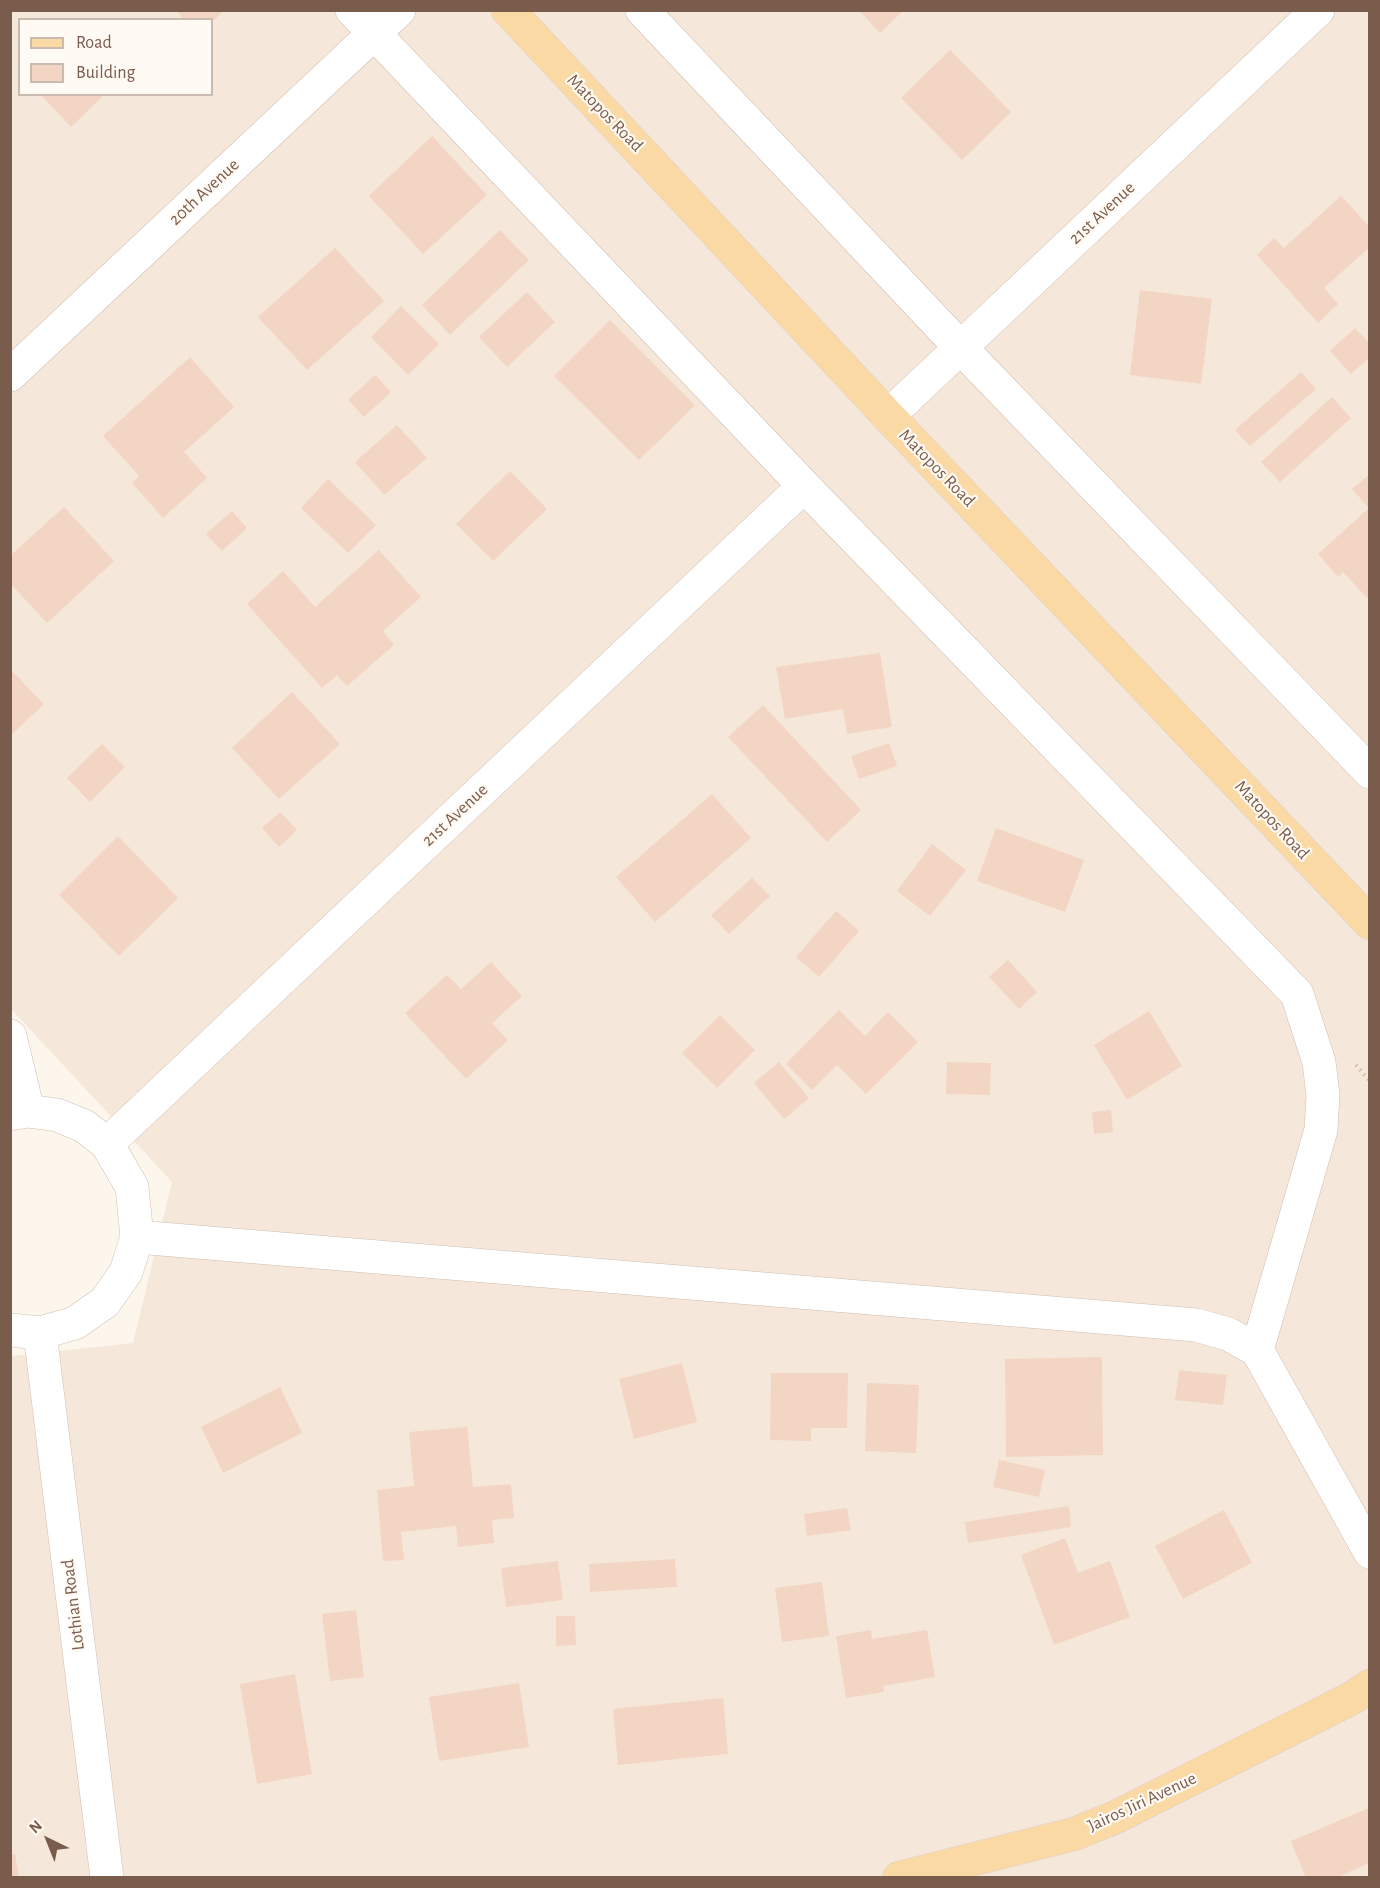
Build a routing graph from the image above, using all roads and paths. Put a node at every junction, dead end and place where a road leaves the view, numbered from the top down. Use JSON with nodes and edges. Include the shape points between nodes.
{"nodes":[{"id":1,"x":399,"y":10,"type":"edge"},
{"id":2,"x":508,"y":10,"type":"edge"},
{"id":3,"x":642,"y":10,"type":"edge"},
{"id":4,"x":1318,"y":10,"type":"edge"},
{"id":5,"x":363,"y":22,"type":"edge"},
{"id":6,"x":960,"y":347,"type":"junction"},
{"id":7,"x":10,"y":375,"type":"edge"},
{"id":8,"x":888,"y":417,"type":"junction"},
{"id":9,"x":804,"y":486,"type":"junction"},
{"id":10,"x":1370,"y":772,"type":"edge"},
{"id":11,"x":1370,"y":923,"type":"edge"},
{"id":12,"x":10,"y":1036,"type":"edge"},
{"id":13,"x":19,"y":1113,"type":"edge"},
{"id":14,"x":106,"y":1144,"type":"junction"},
{"id":15,"x":137,"y":1237,"type":"junction"},
{"id":16,"x":25,"y":1331,"type":"edge"},
{"id":17,"x":1257,"y":1350,"type":"junction"},
{"id":18,"x":1370,"y":1552,"type":"edge"},
{"id":19,"x":1370,"y":1686,"type":"edge"},
{"id":20,"x":106,"y":1878,"type":"edge"},
{"id":21,"x":899,"y":1878,"type":"edge"}],
"edges":[{"from":1,"to":5,"type":"street","name":"20th Avenue"},
{"from":2,"to":8,"type":"main road","name":"Matopos Road"},
{"from":3,"to":6,"type":"street"},
{"from":4,"to":6,"type":"street","name":"21st Avenue"},
{"from":5,"to":7,"type":"street","name":"20th Avenue"},
{"from":5,"to":9,"type":"street"},
{"from":6,"to":8,"type":"street","name":"21st Avenue"},
{"from":6,"to":10,"type":"street"},
{"from":8,"to":11,"type":"main road","name":"Matopos Road"},
{"from":9,"to":14,"type":"street","name":"21st Avenue"},
{"from":9,"to":17,"type":"street","via":[[1297,994],[1319,1062],[1323,1095],[1321,1130]]},
{"from":12,"to":13,"type":"street"},
{"from":13,"to":14,"type":"street","via":[[57,1115],[84,1126]]},
{"from":14,"to":15,"type":"street","via":[[132,1187]]},
{"from":15,"to":16,"type":"street","via":[[126,1272],[105,1302],[75,1323]]},
{"from":15,"to":17,"type":"street","via":[[1196,1325],[1228,1334]]},
{"from":16,"to":20,"type":"street","name":"Lothian Road"},
{"from":17,"to":18,"type":"street"},
{"from":19,"to":21,"type":"main road","name":"Jairos Jiri Avenue","via":[[1106,1822],[1074,1834]]}]}
